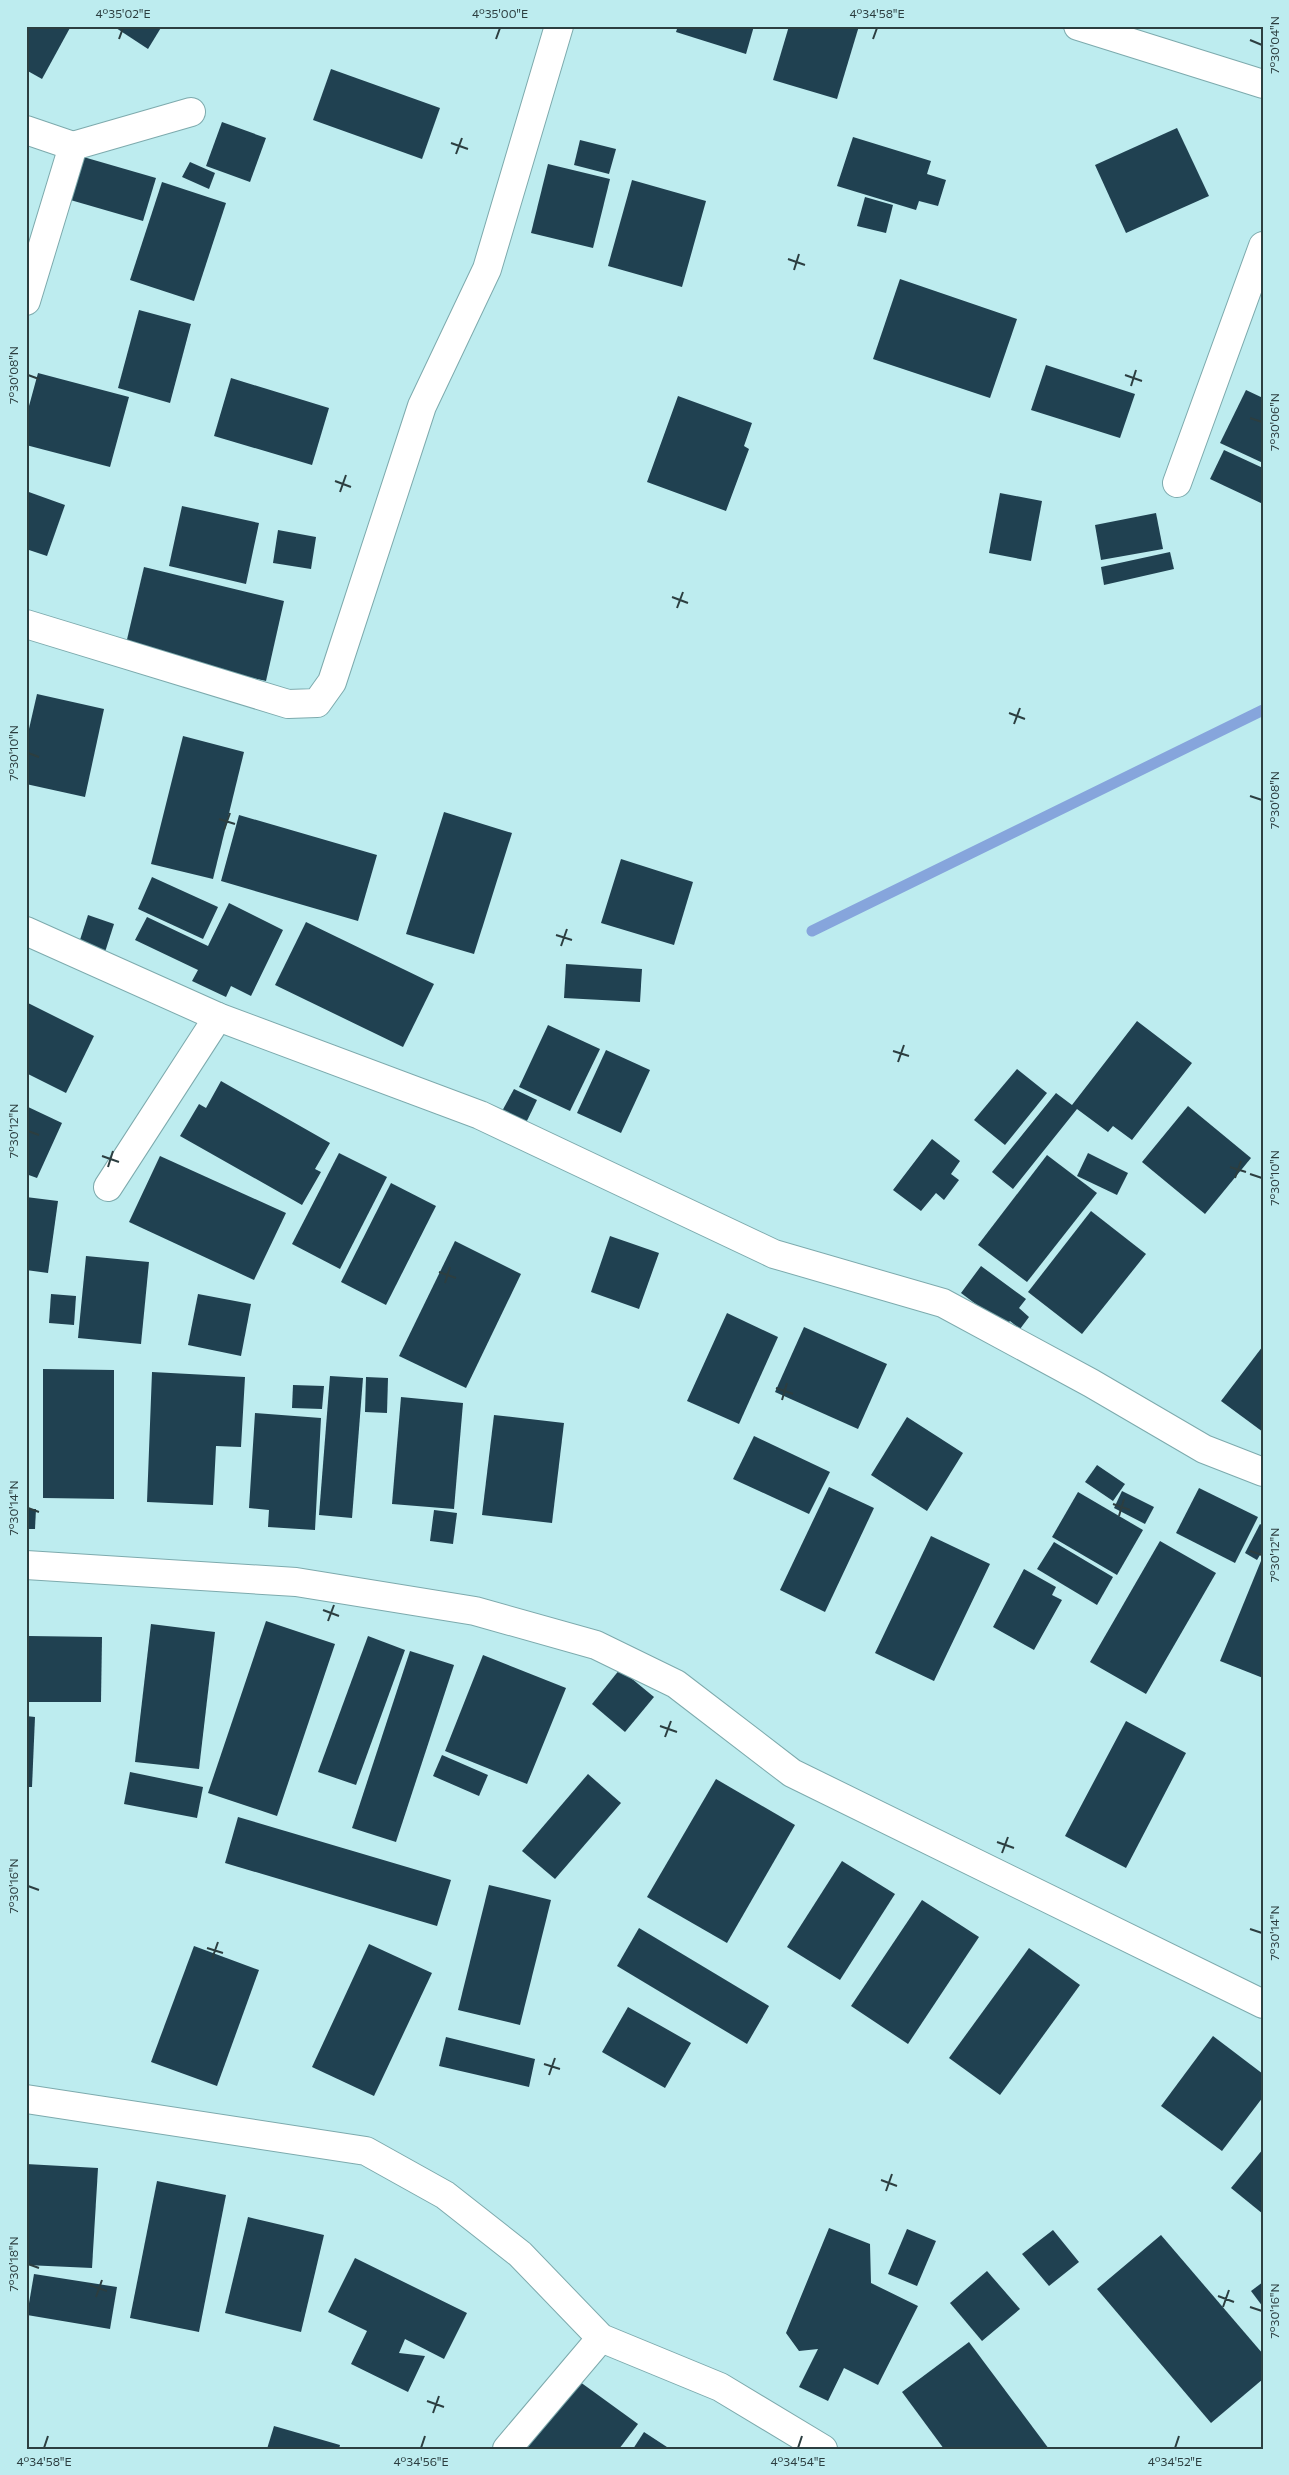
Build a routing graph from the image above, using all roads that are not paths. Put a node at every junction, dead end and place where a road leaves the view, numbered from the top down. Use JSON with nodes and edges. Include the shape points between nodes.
{"nodes":[{"id":1,"x":559,"y":26,"type":"edge"},
{"id":2,"x":1078,"y":26,"type":"edge"},
{"id":3,"x":1263,"y":84,"type":"edge"},
{"id":4,"x":191,"y":112,"type":"dead end"},
{"id":5,"x":26,"y":130,"type":"edge"},
{"id":6,"x":73,"y":146,"type":"junction"},
{"id":7,"x":1263,"y":246,"type":"edge"},
{"id":8,"x":26,"y":301,"type":"edge"},
{"id":9,"x":1177,"y":483,"type":"dead end"},
{"id":10,"x":26,"y":624,"type":"edge"},
{"id":11,"x":26,"y":931,"type":"edge"},
{"id":12,"x":218,"y":1017,"type":"junction"},
{"id":13,"x":108,"y":1187,"type":"dead end"},
{"id":14,"x":1263,"y":1472,"type":"edge"},
{"id":15,"x":26,"y":1564,"type":"edge"},
{"id":16,"x":1263,"y":2004,"type":"edge"},
{"id":17,"x":26,"y":2099,"type":"edge"},
{"id":18,"x":601,"y":2338,"type":"junction"},
{"id":19,"x":507,"y":2449,"type":"edge"},
{"id":20,"x":824,"y":2449,"type":"edge"}],
"edges":[{"from":1,"to":10,"type":"street","via":[[487,269],[422,406],[332,682],[317,703],[288,704]]},
{"from":2,"to":3,"type":"street"},
{"from":4,"to":6,"type":"street"},
{"from":5,"to":6,"type":"street"},
{"from":6,"to":8,"type":"street"},
{"from":7,"to":9,"type":"street"},
{"from":11,"to":12,"type":"street"},
{"from":12,"to":13,"type":"street"},
{"from":12,"to":14,"type":"street","via":[[480,1115],[774,1254],[942,1303],[1092,1383],[1204,1449]]},
{"from":15,"to":16,"type":"street","via":[[296,1582],[475,1611],[596,1645],[676,1684],[792,1773]]},
{"from":17,"to":18,"type":"street","via":[[366,2151],[445,2195],[520,2254]]},
{"from":18,"to":19,"type":"street"},
{"from":18,"to":20,"type":"street","via":[[720,2387]]}]}
